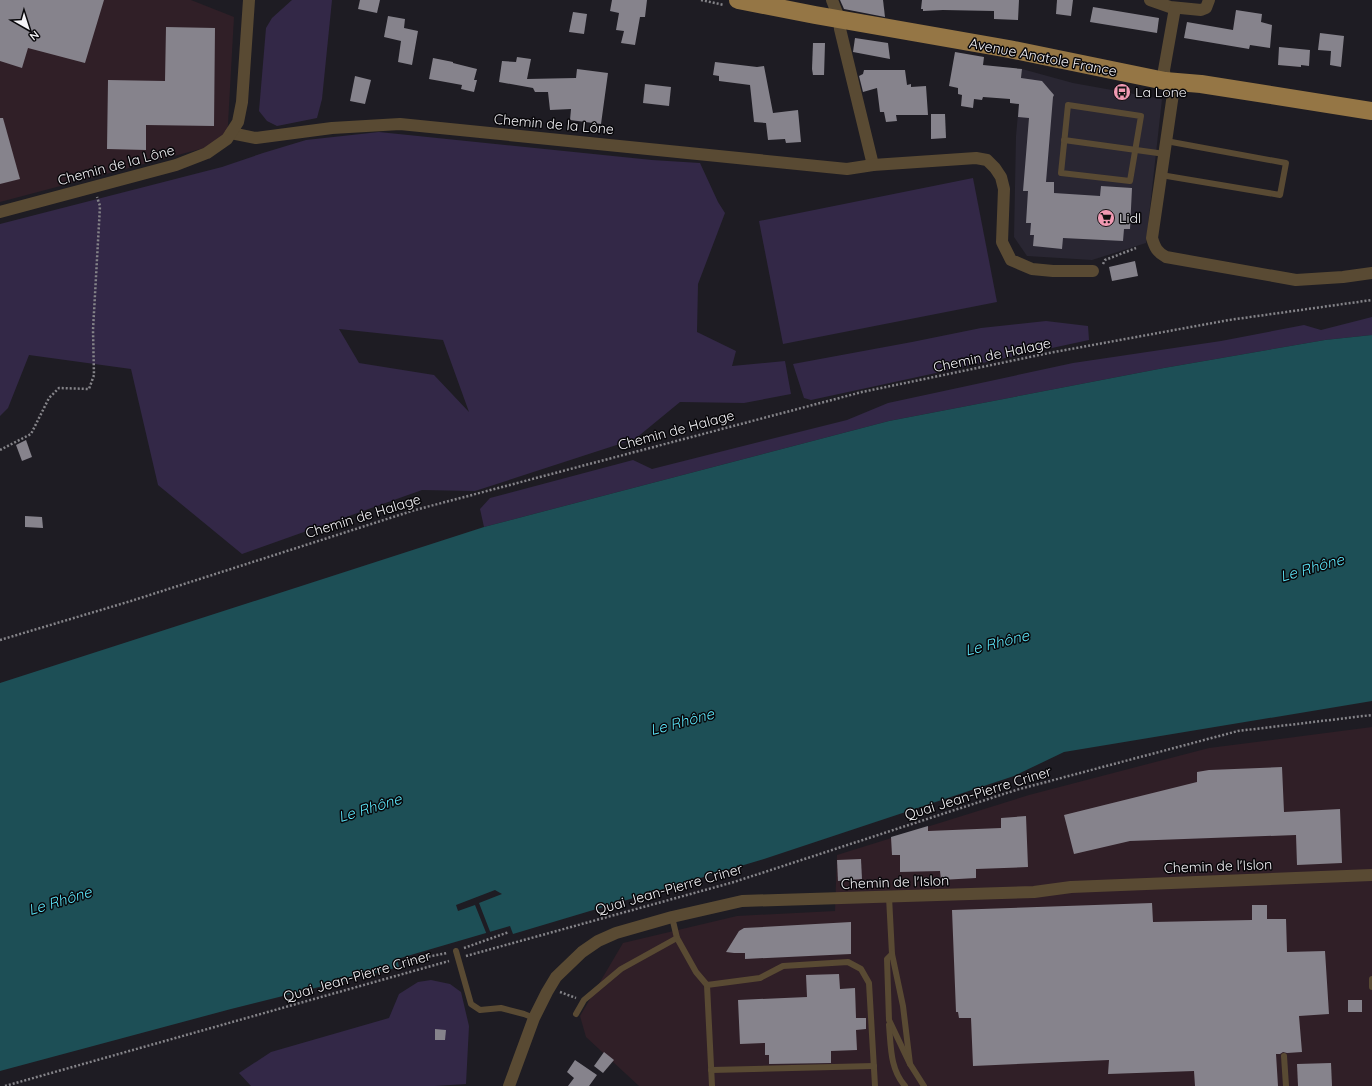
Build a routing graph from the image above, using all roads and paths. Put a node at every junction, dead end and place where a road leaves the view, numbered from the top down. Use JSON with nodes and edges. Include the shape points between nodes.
{"nodes":[{"id":1,"x":249,"y":0,"type":"edge"},
{"id":2,"x":738,"y":0,"type":"edge"},
{"id":3,"x":832,"y":0,"type":"edge"},
{"id":4,"x":1150,"y":0,"type":"edge"},
{"id":5,"x":1209,"y":0,"type":"edge"},
{"id":6,"x":1176,"y":8,"type":"junction"},
{"id":7,"x":839,"y":18,"type":"junction"},
{"id":8,"x":1164,"y":81,"type":"junction"},
{"id":9,"x":1372,"y":111,"type":"edge"},
{"id":10,"x":231,"y":133,"type":"junction"},
{"id":11,"x":1064,"y":140,"type":"junction"},
{"id":12,"x":1166,"y":141,"type":"junction"},
{"id":13,"x":1135,"y":150,"type":"junction"},
{"id":14,"x":1165,"y":154,"type":"junction"},
{"id":15,"x":873,"y":165,"type":"junction"},
{"id":16,"x":1161,"y":175,"type":"junction"},
{"id":17,"x":95,"y":187,"type":"junction"},
{"id":18,"x":0,"y":212,"type":"edge"},
{"id":19,"x":1136,"y":248,"type":"dead end"},
{"id":20,"x":1093,"y":271,"type":"joint"},
{"id":21,"x":1372,"y":273,"type":"edge"},
{"id":22,"x":1372,"y":300,"type":"edge"},
{"id":23,"x":0,"y":450,"type":"edge"},
{"id":24,"x":0,"y":640,"type":"edge"},
{"id":25,"x":1372,"y":715,"type":"edge"},
{"id":26,"x":1372,"y":875,"type":"edge"},
{"id":27,"x":889,"y":897,"type":"junction"},
{"id":28,"x":672,"y":917,"type":"junction"},
{"id":29,"x":509,"y":932,"type":"dead end"},
{"id":30,"x":677,"y":938,"type":"junction"},
{"id":31,"x":456,"y":951,"type":"junction"},
{"id":32,"x":892,"y":954,"type":"junction"},
{"id":33,"x":458,"y":958,"type":"junction"},
{"id":34,"x":401,"y":962,"type":"dead end"},
{"id":35,"x":1372,"y":979,"type":"edge"},
{"id":36,"x":707,"y":985,"type":"junction"},
{"id":37,"x":549,"y":987,"type":"junction"},
{"id":38,"x":1372,"y":987,"type":"edge"},
{"id":39,"x":584,"y":1000,"type":"junction"},
{"id":40,"x":576,"y":1014,"type":"dead end"},
{"id":41,"x":534,"y":1018,"type":"junction"},
{"id":42,"x":889,"y":1020,"type":"junction"},
{"id":43,"x":1284,"y":1056,"type":"dead end"},
{"id":44,"x":910,"y":1064,"type":"junction"},
{"id":45,"x":874,"y":1066,"type":"junction"},
{"id":46,"x":711,"y":1070,"type":"junction"},
{"id":47,"x":5,"y":1086,"type":"edge"},
{"id":48,"x":509,"y":1086,"type":"edge"},
{"id":49,"x":712,"y":1086,"type":"edge"},
{"id":50,"x":875,"y":1086,"type":"edge"},
{"id":51,"x":905,"y":1086,"type":"edge"},
{"id":52,"x":924,"y":1086,"type":"edge"},
{"id":53,"x":1286,"y":1086,"type":"edge"}],
"edges":[{"from":1,"to":10,"type":"street","name":"Chemin de la Lône","via":[[242,102],[238,122]]},
{"from":2,"to":7,"type":"main road","name":"Avenue Anatole France"},
{"from":3,"to":7,"type":"street"},
{"from":4,"to":6,"type":"street"},
{"from":5,"to":6,"type":"street","via":[[1206,8],[1201,10]]},
{"from":6,"to":8,"type":"street"},
{"from":7,"to":8,"type":"main road","name":"Avenue Anatole France"},
{"from":7,"to":15,"type":"street"},
{"from":8,"to":9,"type":"main road","name":"Avenue Anatole France","via":[[1201,84]]},
{"from":8,"to":12,"type":"street","via":[[1173,94]]},
{"from":10,"to":15,"type":"street","name":"Chemin de la Lône","via":[[256,138],[332,128],[400,124],[847,169]]},
{"from":10,"to":17,"type":"street","name":"Chemin de la Lône","via":[[227,139],[207,153],[176,165]]},
{"from":11,"to":13,"type":"lane"},
{"from":11,"to":13,"type":"lane","via":[[1060,173],[1130,181]]},
{"from":11,"to":13,"type":"lane","via":[[1068,105],[1141,116]]},
{"from":12,"to":14,"type":"street"},
{"from":12,"to":16,"type":"lane","via":[[1286,163],[1280,195]]},
{"from":13,"to":14,"type":"lane"},
{"from":14,"to":16,"type":"street"},
{"from":15,"to":20,"type":"street","name":"Chemin de la Lône","via":[[976,158],[987,160],[1001,177],[1004,189],[1002,242],[1012,260],[1032,269]]},
{"from":16,"to":21,"type":"street","via":[[1152,238],[1155,248],[1166,257],[1296,280]]},
{"from":17,"to":18,"type":"street","name":"Chemin de la Lône"},
{"from":17,"to":23,"type":"path","via":[[100,206],[93,330],[94,375],[88,389],[59,388],[49,398],[31,434]]},
{"from":19,"to":20,"type":"path","via":[[1105,260]]},
{"from":22,"to":24,"type":"path","name":"Chemin de Halage","via":[[1221,321],[862,392],[415,510]]},
{"from":25,"to":33,"type":"path","name":"Quai Jean-Pierre Criner","via":[[1238,731],[1016,790],[734,882]]},
{"from":26,"to":27,"type":"street","name":"Chemin de l'Islon"},
{"from":27,"to":28,"type":"street","name":"Chemin de l'Islon","via":[[742,902]]},
{"from":27,"to":32,"type":"lane"},
{"from":28,"to":30,"type":"lane"},
{"from":28,"to":37,"type":"street","name":"Chemin de l'Islon","via":[[616,933],[598,941],[569,964]]},
{"from":29,"to":31,"type":"path"},
{"from":30,"to":36,"type":"lane","via":[[696,972]]},
{"from":30,"to":39,"type":"lane","via":[[621,969]]},
{"from":31,"to":33,"type":"lane"},
{"from":31,"to":34,"type":"path"},
{"from":32,"to":42,"type":"lane","via":[[886,959]]},
{"from":32,"to":44,"type":"lane","via":[[903,1006]]},
{"from":33,"to":41,"type":"lane","via":[[471,1004],[480,1010],[501,1008]]},
{"from":33,"to":47,"type":"path","name":"Quai Jean-Pierre Criner"},
{"from":35,"to":38,"type":"lane"},
{"from":36,"to":45,"type":"lane","via":[[760,978],[783,966],[848,962],[861,969],[870,983]]},
{"from":36,"to":46,"type":"lane"},
{"from":37,"to":39,"type":"path"},
{"from":37,"to":41,"type":"street","name":"Chemin de l'Islon"},
{"from":39,"to":40,"type":"lane"},
{"from":41,"to":48,"type":"street","name":"Chemin de l'Islon"},
{"from":42,"to":44,"type":"lane"},
{"from":42,"to":51,"type":"lane","via":[[892,1062]]},
{"from":43,"to":53,"type":"lane"},
{"from":44,"to":52,"type":"lane"},
{"from":45,"to":46,"type":"lane"},
{"from":45,"to":50,"type":"lane"},
{"from":46,"to":49,"type":"lane"}]}
